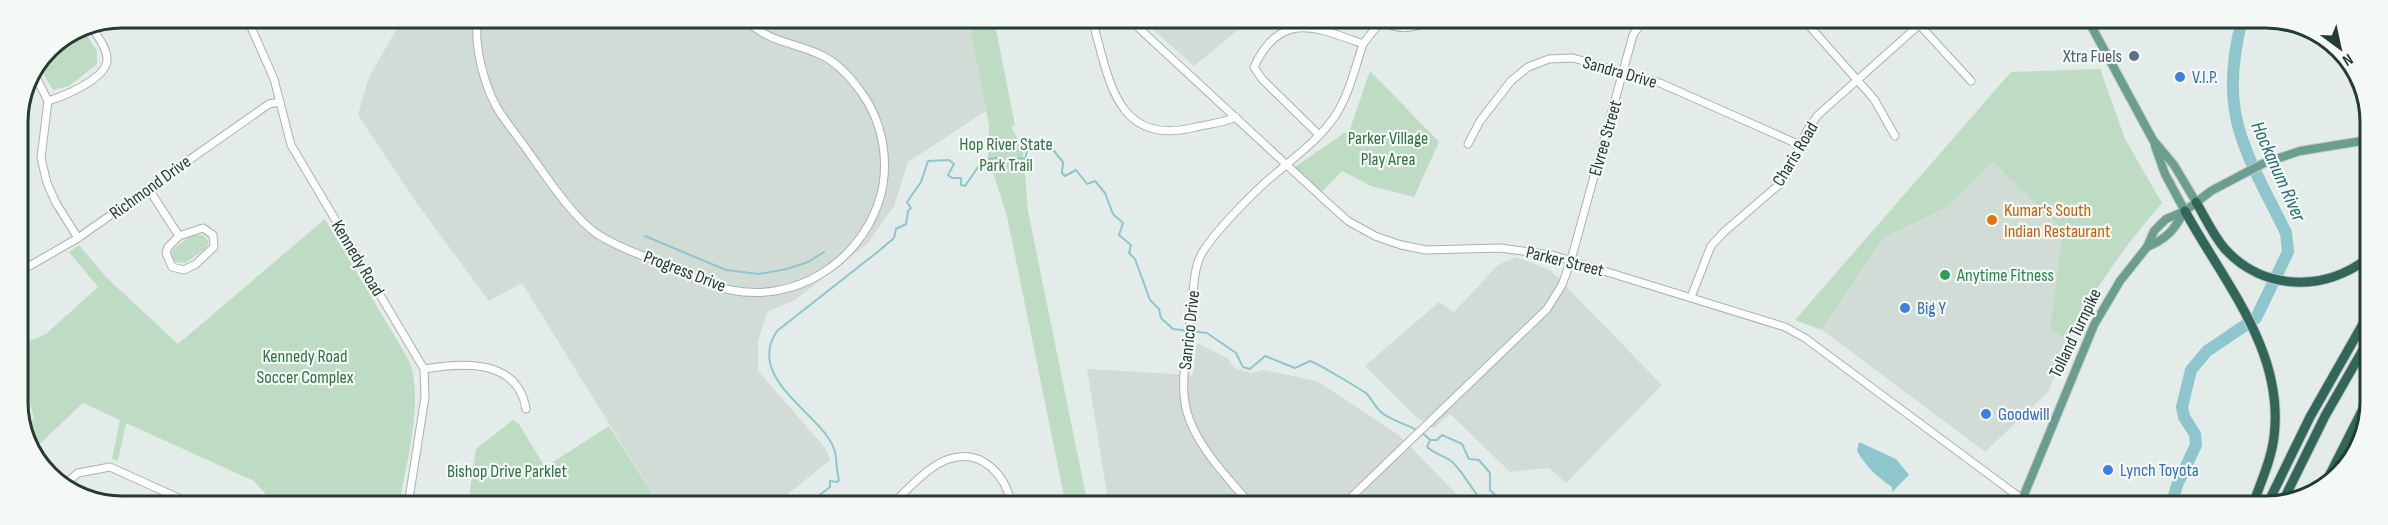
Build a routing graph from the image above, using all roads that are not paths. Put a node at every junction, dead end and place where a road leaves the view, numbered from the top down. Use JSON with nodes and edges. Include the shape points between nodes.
{"nodes":[{"id":1,"x":252,"y":28,"type":"edge"},
{"id":2,"x":478,"y":28,"type":"edge"},
{"id":3,"x":757,"y":28,"type":"edge"},
{"id":4,"x":1095,"y":28,"type":"edge"},
{"id":5,"x":1140,"y":28,"type":"edge"},
{"id":6,"x":1292,"y":28,"type":"edge"},
{"id":7,"x":1317,"y":28,"type":"edge"},
{"id":8,"x":1375,"y":28,"type":"edge"},
{"id":9,"x":1396,"y":28,"type":"edge"},
{"id":10,"x":1415,"y":28,"type":"edge"},
{"id":11,"x":1638,"y":28,"type":"edge"},
{"id":12,"x":1811,"y":28,"type":"edge"},
{"id":13,"x":1911,"y":28,"type":"edge"},
{"id":14,"x":1922,"y":28,"type":"edge"},
{"id":15,"x":2092,"y":28,"type":"edge"},
{"id":16,"x":94,"y":33,"type":"edge"},
{"id":17,"x":1363,"y":44,"type":"junction"},
{"id":18,"x":1623,"y":70,"type":"junction"},
{"id":19,"x":1857,"y":80,"type":"junction"},
{"id":20,"x":38,"y":81,"type":"edge"},
{"id":21,"x":1971,"y":81,"type":"dead end"},
{"id":22,"x":48,"y":100,"type":"junction"},
{"id":23,"x":280,"y":102,"type":"junction"},
{"id":24,"x":1236,"y":117,"type":"junction"},
{"id":25,"x":1319,"y":135,"type":"junction"},
{"id":26,"x":1895,"y":136,"type":"dead end"},
{"id":27,"x":2153,"y":140,"type":"junction"},
{"id":28,"x":2360,"y":141,"type":"edge"},
{"id":29,"x":1468,"y":144,"type":"dead end"},
{"id":30,"x":1800,"y":145,"type":"junction"},
{"id":31,"x":1287,"y":165,"type":"junction"},
{"id":32,"x":148,"y":188,"type":"junction"},
{"id":33,"x":2196,"y":202,"type":"junction"},
{"id":34,"x":2185,"y":211,"type":"junction"},
{"id":35,"x":180,"y":236,"type":"junction"},
{"id":36,"x":78,"y":238,"type":"junction"},
{"id":37,"x":2146,"y":247,"type":"junction"},
{"id":38,"x":1571,"y":260,"type":"junction"},
{"id":39,"x":2360,"y":263,"type":"edge"},
{"id":40,"x":28,"y":267,"type":"edge"},
{"id":41,"x":1691,"y":297,"type":"junction"},
{"id":42,"x":2360,"y":329,"type":"edge"},
{"id":43,"x":2360,"y":355,"type":"edge"},
{"id":44,"x":424,"y":369,"type":"junction"},
{"id":45,"x":526,"y":409,"type":"dead end"},
{"id":46,"x":2358,"y":418,"type":"edge"},
{"id":47,"x":2333,"y":467,"type":"edge"},
{"id":48,"x":70,"y":480,"type":"edge"},
{"id":49,"x":2286,"y":494,"type":"edge"},
{"id":50,"x":174,"y":496,"type":"edge"},
{"id":51,"x":409,"y":496,"type":"edge"},
{"id":52,"x":902,"y":496,"type":"edge"},
{"id":53,"x":1009,"y":496,"type":"edge"},
{"id":54,"x":1245,"y":496,"type":"edge"},
{"id":55,"x":1352,"y":496,"type":"edge"},
{"id":56,"x":2012,"y":496,"type":"edge"},
{"id":57,"x":2023,"y":496,"type":"edge"},
{"id":58,"x":2256,"y":496,"type":"edge"},
{"id":59,"x":2272,"y":496,"type":"edge"}],
"edges":[{"from":1,"to":23,"type":"street","name":"Kennedy Road","via":[[268,61]]},
{"from":2,"to":3,"type":"street","name":"Progress Drive","via":[[477,52],[495,105],[583,222],[613,243],[693,277],[730,290],[750,292],[789,288],[813,279],[853,248],[872,221],[881,196],[884,153],[873,112],[845,74],[822,55],[774,40]]},
{"from":4,"to":24,"type":"street","via":[[1115,94],[1135,120],[1151,130],[1173,133]]},
{"from":5,"to":24,"type":"street","name":"Parker Street"},
{"from":6,"to":25,"type":"street","via":[[1262,49],[1254,67]]},
{"from":7,"to":17,"type":"street"},
{"from":8,"to":17,"type":"street"},
{"from":9,"to":10,"type":"street"},
{"from":11,"to":18,"type":"street","name":"Elvree Street"},
{"from":12,"to":19,"type":"street"},
{"from":13,"to":19,"type":"street","name":"Charis Road"},
{"from":14,"to":21,"type":"street"},
{"from":15,"to":27,"type":"main road"},
{"from":16,"to":22,"type":"street","via":[[106,54],[103,71],[69,95]]},
{"from":17,"to":25,"type":"street","name":"Sanrico Drive","via":[[1346,98]]},
{"from":18,"to":29,"type":"street","name":"Sandra Drive","via":[[1573,58],[1550,59],[1528,67],[1498,97]]},
{"from":18,"to":30,"type":"street","name":"Sandra Drive","via":[[1698,98]]},
{"from":18,"to":38,"type":"street","name":"Elvree Street"},
{"from":19,"to":26,"type":"street","via":[[1874,99]]},
{"from":19,"to":30,"type":"street","name":"Charis Road","via":[[1818,115]]},
{"from":20,"to":22,"type":"street"},
{"from":22,"to":36,"type":"street","via":[[43,166],[56,203]]},
{"from":23,"to":32,"type":"street","name":"Richmond Drive","via":[[269,104]]},
{"from":23,"to":44,"type":"street","name":"Kennedy Road","via":[[291,145]]},
{"from":24,"to":31,"type":"street","name":"Parker Street"},
{"from":25,"to":31,"type":"street","name":"Sanrico Drive"},
{"from":27,"to":33,"type":"main road","via":[[2174,165]]},
{"from":27,"to":34,"type":"main road","via":[[2165,174]]},
{"from":28,"to":33,"type":"main road","name":"Tolland Turnpike","via":[[2314,148],[2270,161],[2238,175]]},
{"from":30,"to":41,"type":"street","name":"Charis Road","via":[[1781,183],[1711,246]]},
{"from":31,"to":38,"type":"street","name":"Parker Street","via":[[1348,221],[1401,245],[1426,250],[1527,250]]},
{"from":31,"to":54,"type":"street","name":"Sanrico Drive","via":[[1214,237],[1201,255],[1195,275],[1183,396],[1191,430]]},
{"from":32,"to":35,"type":"street"},
{"from":32,"to":36,"type":"street","name":"Richmond Drive"},
{"from":33,"to":34,"type":"main road","name":"Tolland Turnpike"},
{"from":33,"to":39,"type":"highway","via":[[2226,249],[2262,275],[2310,283],[2349,271]]},
{"from":34,"to":37,"type":"main road","name":"Tolland Turnpike","via":[[2160,225]]},
{"from":34,"to":37,"type":"main road","name":"Tolland Turnpike","via":[[2163,241]]},
{"from":34,"to":58,"type":"highway","via":[[2257,338],[2272,383],[2275,418],[2271,450]]},
{"from":35,"to":35,"type":"street","via":[[166,253],[177,270],[196,264],[214,247],[213,236],[203,228]]},
{"from":36,"to":40,"type":"street","name":"Richmond Drive"},
{"from":37,"to":57,"type":"main road","name":"Tolland Turnpike","via":[[2094,325]]},
{"from":38,"to":41,"type":"street","name":"Parker Street"},
{"from":38,"to":55,"type":"street","via":[[1547,309]]},
{"from":41,"to":56,"type":"street","name":"Parker Street","via":[[1805,338]]},
{"from":42,"to":59,"type":"highway"},
{"from":43,"to":49,"type":"highway"},
{"from":44,"to":45,"type":"street","via":[[467,364],[501,372],[523,393]]},
{"from":44,"to":51,"type":"street","name":"Kennedy Road","via":[[425,398]]},
{"from":46,"to":47,"type":"highway"},
{"from":48,"to":50,"type":"street","via":[[78,473],[110,467]]},
{"from":52,"to":53,"type":"street","via":[[949,459],[973,457],[991,466],[1005,481]]}]}
